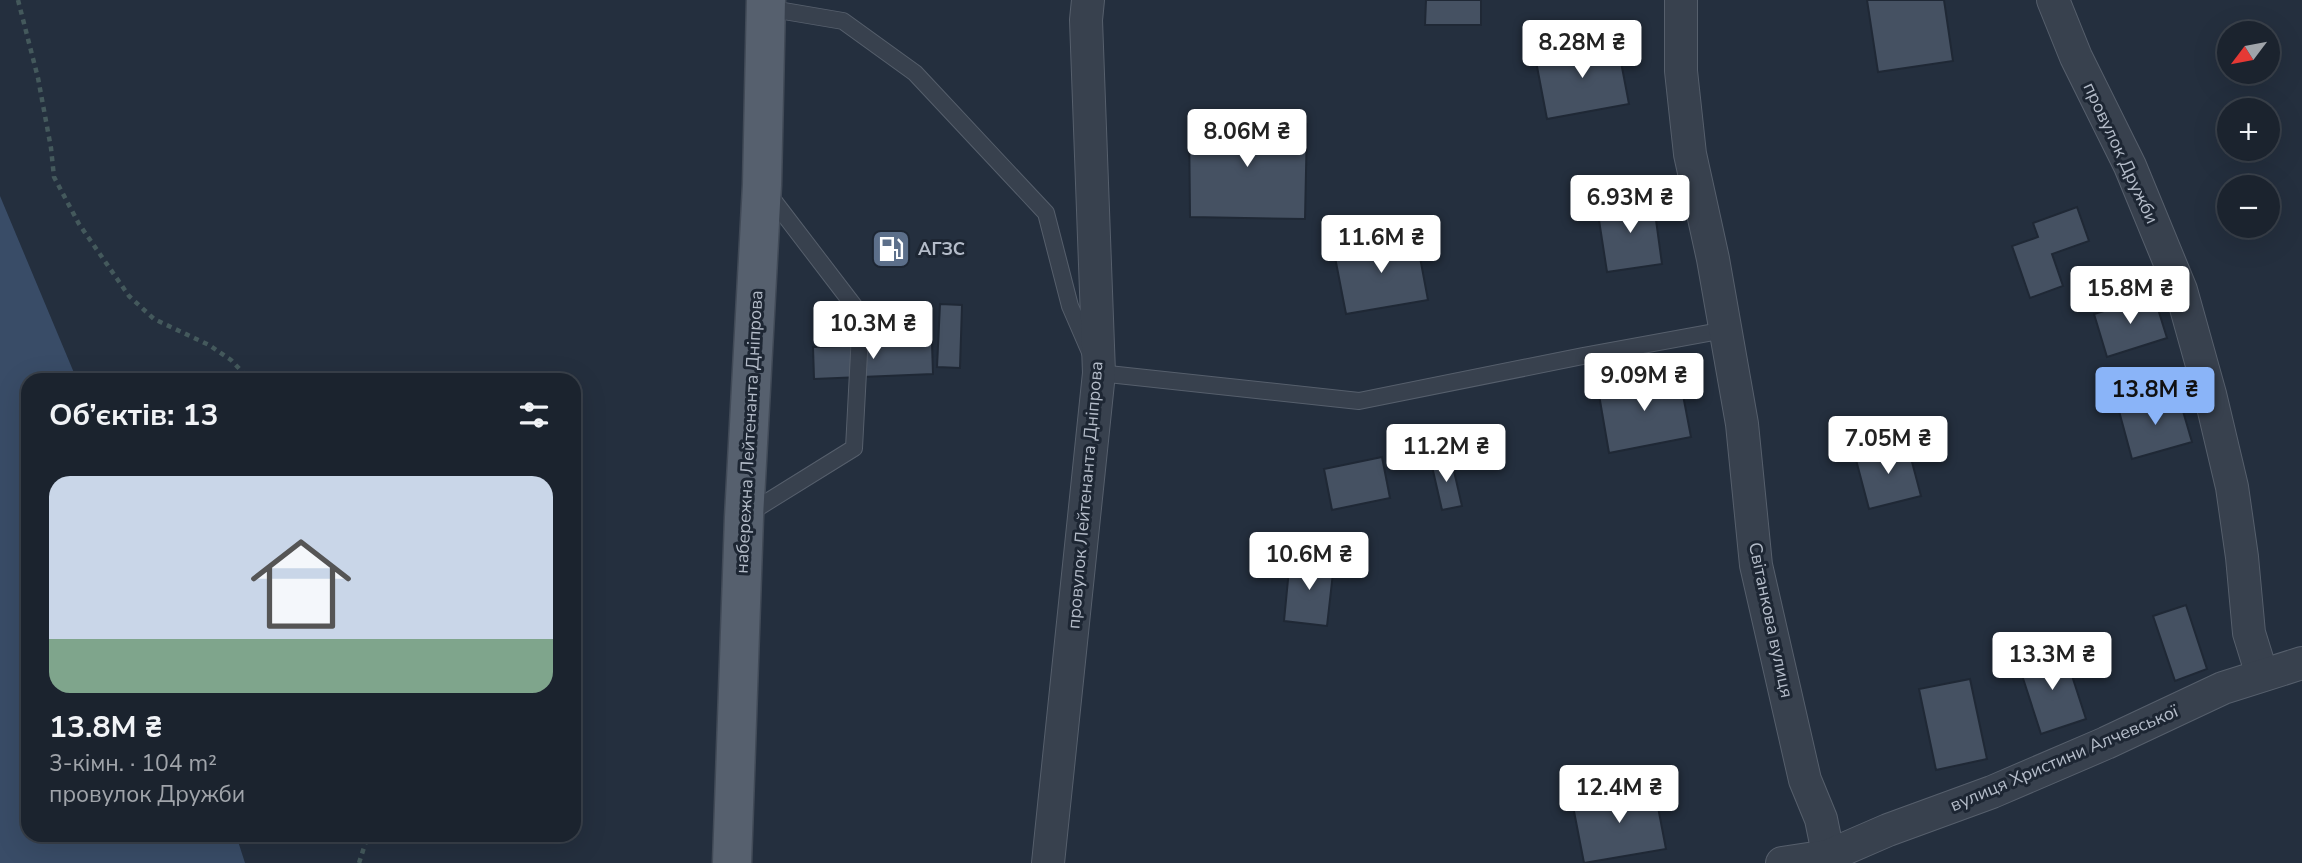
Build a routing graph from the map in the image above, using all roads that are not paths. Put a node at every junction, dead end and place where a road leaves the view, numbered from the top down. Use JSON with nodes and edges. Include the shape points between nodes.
{"nodes":[{"id":1,"x":1088,"y":0,"type":"edge"},
{"id":2,"x":1681,"y":0,"type":"edge"},
{"id":3,"x":2053,"y":0,"type":"edge"},
{"id":4,"x":766,"y":4,"type":"edge"},
{"id":5,"x":762,"y":185,"type":"junction"},
{"id":6,"x":1725,"y":330,"type":"junction"},
{"id":7,"x":1100,"y":373,"type":"junction"},
{"id":8,"x":744,"y":517,"type":"junction"},
{"id":9,"x":2302,"y":663,"type":"edge"},
{"id":10,"x":2262,"y":675,"type":"junction"},
{"id":11,"x":1829,"y":859,"type":"edge"},
{"id":12,"x":732,"y":863,"type":"edge"},
{"id":13,"x":1048,"y":863,"type":"edge"},
{"id":14,"x":1782,"y":863,"type":"edge"}],
"edges":[{"from":1,"to":7,"type":"street","name":"провулок Лейтенанта Дніпрова"},
{"from":2,"to":6,"type":"street","name":"Світанкова вулиця","via":[[1681,71],[1690,155]]},
{"from":3,"to":10,"type":"street","name":"провулок Дружби","via":[[2181,290],[2232,487],[2249,633]]},
{"from":4,"to":5,"type":"main road","name":"набережна Лейтенанта Дніпрова"},
{"from":4,"to":7,"type":"lane","via":[[843,21],[915,73],[1046,214],[1070,306]]},
{"from":5,"to":8,"type":"main road","name":"набережна Лейтенанта Дніпрова"},
{"from":5,"to":8,"type":"lane","via":[[861,315],[854,447]]},
{"from":6,"to":7,"type":"lane","via":[[1359,401]]},
{"from":6,"to":11,"type":"street","name":"Світанкова вулиця","via":[[1742,425],[1756,565],[1805,780],[1821,819]]},
{"from":7,"to":13,"type":"street","name":"провулок Лейтенанта Дніпрова"},
{"from":8,"to":12,"type":"main road","name":"набережна Лейтенанта Дніпрова"},
{"from":9,"to":10,"type":"street","name":"вулиця Христини Алчевської"},
{"from":10,"to":11,"type":"street","name":"вулиця Христини Алчевської","via":[[2223,688],[1992,792],[1888,830]]},
{"from":11,"to":14,"type":"street","name":"вулиця Христини Алчевської"}]}
